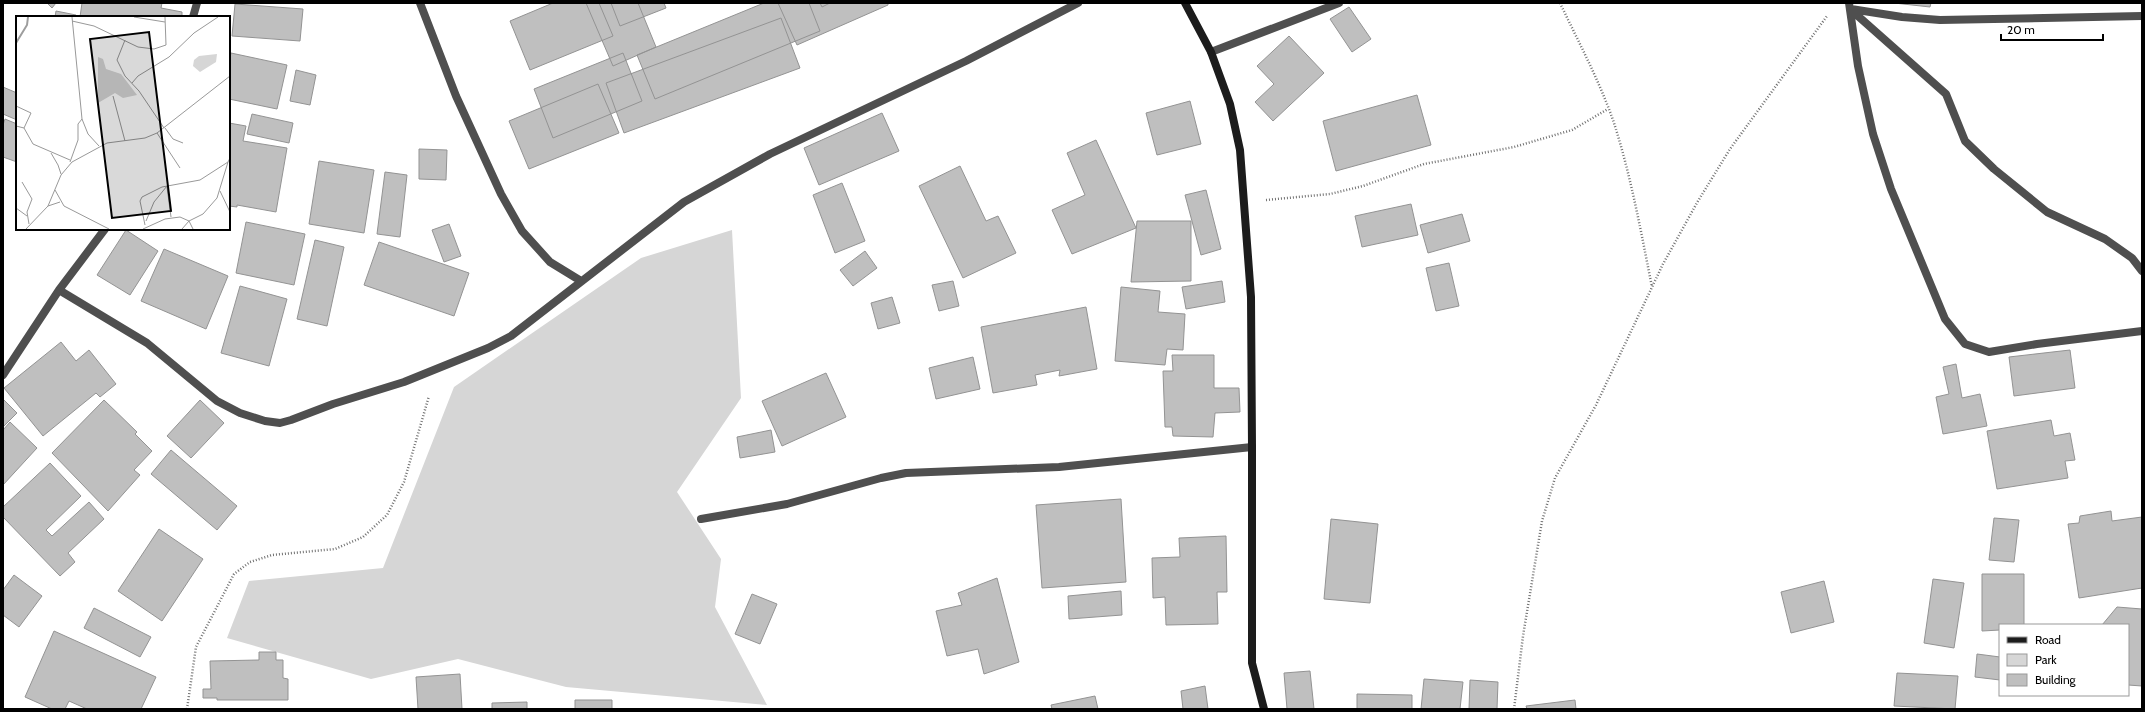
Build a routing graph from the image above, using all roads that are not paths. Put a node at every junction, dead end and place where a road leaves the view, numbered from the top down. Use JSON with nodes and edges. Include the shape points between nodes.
{"nodes":[{"id":1,"x":197,"y":3,"type":"edge"},
{"id":2,"x":420,"y":3,"type":"edge"},
{"id":3,"x":1078,"y":3,"type":"edge"},
{"id":4,"x":1185,"y":3,"type":"edge"},
{"id":5,"x":1339,"y":3,"type":"edge"},
{"id":6,"x":1850,"y":6,"type":"edge"},
{"id":7,"x":193,"y":16,"type":"edge"},
{"id":8,"x":2142,"y":16,"type":"edge"},
{"id":9,"x":1211,"y":52,"type":"junction"},
{"id":10,"x":104,"y":230,"type":"edge"},
{"id":11,"x":2142,"y":270,"type":"edge"},
{"id":12,"x":581,"y":281,"type":"junction"},
{"id":13,"x":58,"y":290,"type":"junction"},
{"id":14,"x":2142,"y":331,"type":"edge"},
{"id":15,"x":3,"y":375,"type":"edge"},
{"id":16,"x":1252,"y":447,"type":"junction"},
{"id":17,"x":701,"y":519,"type":"dead end"},
{"id":18,"x":1264,"y":709,"type":"edge"}],
"edges":[{"from":1,"to":7,"type":"street"},
{"from":2,"to":12,"type":"street","via":[[456,96],[501,194],[522,231],[550,262]]},
{"from":3,"to":12,"type":"street","via":[[966,61],[770,154],[684,202]]},
{"from":4,"to":9,"type":"street"},
{"from":5,"to":9,"type":"street"},
{"from":6,"to":8,"type":"street","via":[[1902,17],[1940,20]]},
{"from":6,"to":11,"type":"street","via":[[1946,94],[1966,141],[1994,169],[2047,212],[2105,238],[2132,258]]},
{"from":6,"to":14,"type":"street","via":[[1858,66],[1873,134],[1891,189],[1945,320],[1966,344],[1989,352]]},
{"from":9,"to":16,"type":"street","via":[[1230,104],[1240,150],[1250,297]]},
{"from":10,"to":13,"type":"street"},
{"from":12,"to":13,"type":"street","via":[[511,336],[488,348],[404,382],[280,423],[240,413],[217,401],[147,343]]},
{"from":13,"to":15,"type":"street"},
{"from":16,"to":17,"type":"street","via":[[1059,467],[906,473],[786,504]]},
{"from":16,"to":18,"type":"street","via":[[1252,663]]}]}
